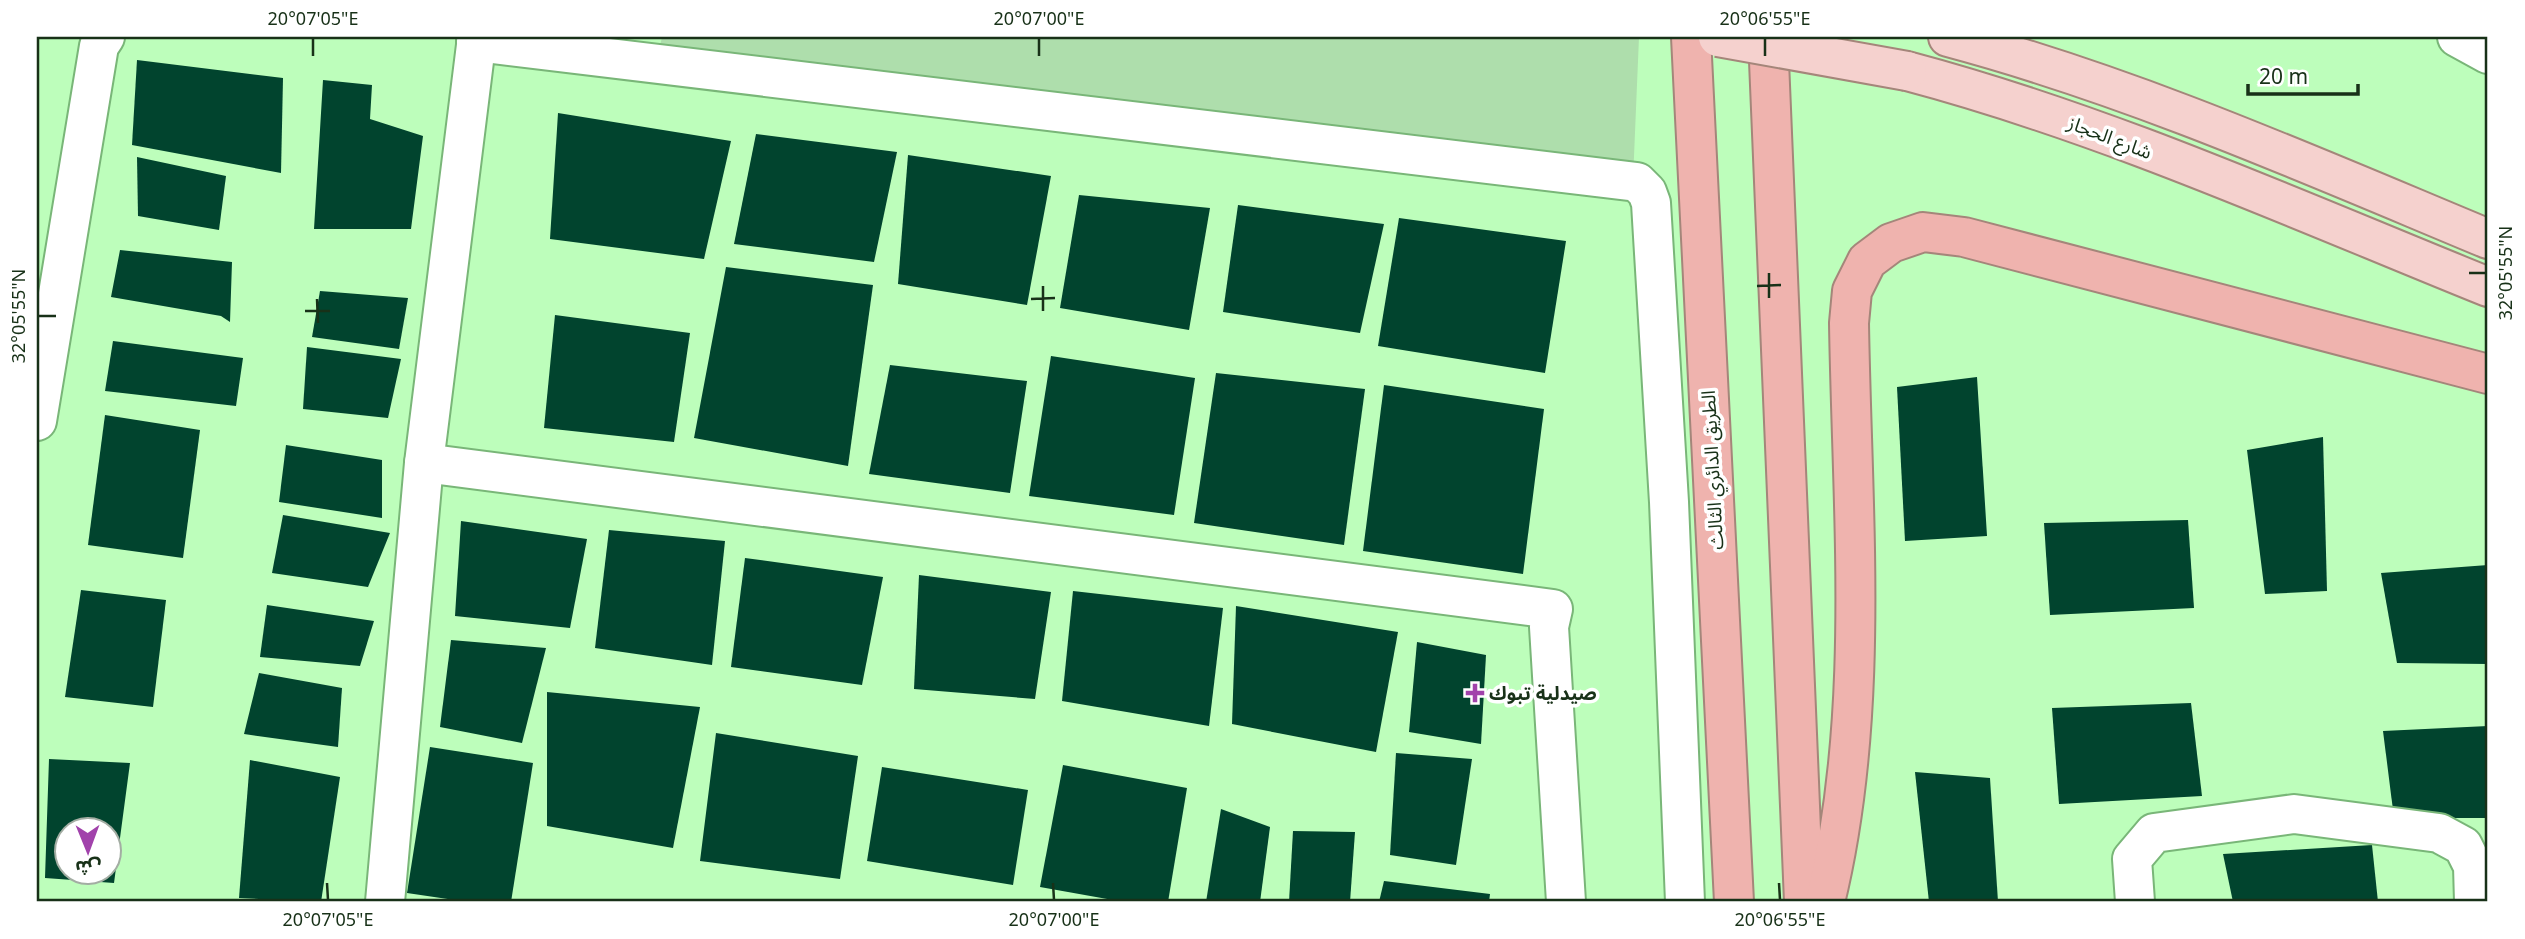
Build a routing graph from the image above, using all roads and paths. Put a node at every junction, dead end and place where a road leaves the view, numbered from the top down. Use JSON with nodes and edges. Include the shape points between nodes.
{"nodes":[{"id":1,"x":105,"y":37,"type":"edge"},
{"id":2,"x":1691,"y":37,"type":"edge"},
{"id":3,"x":1718,"y":37,"type":"edge"},
{"id":4,"x":1768,"y":37,"type":"edge"},
{"id":5,"x":1948,"y":37,"type":"edge"},
{"id":6,"x":2458,"y":37,"type":"edge"},
{"id":7,"x":476,"y":39,"type":"edge"},
{"id":8,"x":2488,"y":54,"type":"edge"},
{"id":9,"x":2488,"y":239,"type":"edge"},
{"id":10,"x":2488,"y":287,"type":"edge"},
{"id":11,"x":2488,"y":374,"type":"edge"},
{"id":12,"x":37,"y":421,"type":"edge"},
{"id":13,"x":424,"y":463,"type":"junction"},
{"id":14,"x":386,"y":902,"type":"edge"},
{"id":15,"x":1566,"y":902,"type":"edge"},
{"id":16,"x":1685,"y":902,"type":"edge"},
{"id":17,"x":1734,"y":902,"type":"edge"},
{"id":18,"x":1804,"y":902,"type":"edge"},
{"id":19,"x":1825,"y":902,"type":"edge"},
{"id":20,"x":2135,"y":902,"type":"edge"},
{"id":21,"x":2474,"y":902,"type":"edge"}],
"edges":[{"from":1,"to":12,"type":"street","via":[[99,46]]},
{"from":2,"to":17,"type":"highway","name":"الطريق الدائري الثالث"},
{"from":3,"to":10,"type":"main road","name":"شارع الحجاز","bridge":true,"via":[[1907,71],[1989,93]]},
{"from":4,"to":18,"type":"highway"},
{"from":5,"to":9,"type":"main road","via":[[2188,114]]},
{"from":6,"to":8,"type":"street"},
{"from":7,"to":13,"type":"street"},
{"from":7,"to":16,"type":"street","via":[[1637,182],[1651,203]]},
{"from":11,"to":19,"type":"highway","via":[[1964,237],[1923,232],[1891,243],[1867,261],[1852,291],[1849,323],[1856,678],[1835,865]]},
{"from":13,"to":14,"type":"street"},
{"from":13,"to":15,"type":"street","via":[[1553,609],[1549,627]]},
{"from":20,"to":21,"type":"street","via":[[2132,859],[2154,833],[2294,814],[2439,833],[2463,846],[2473,866]]}]}
